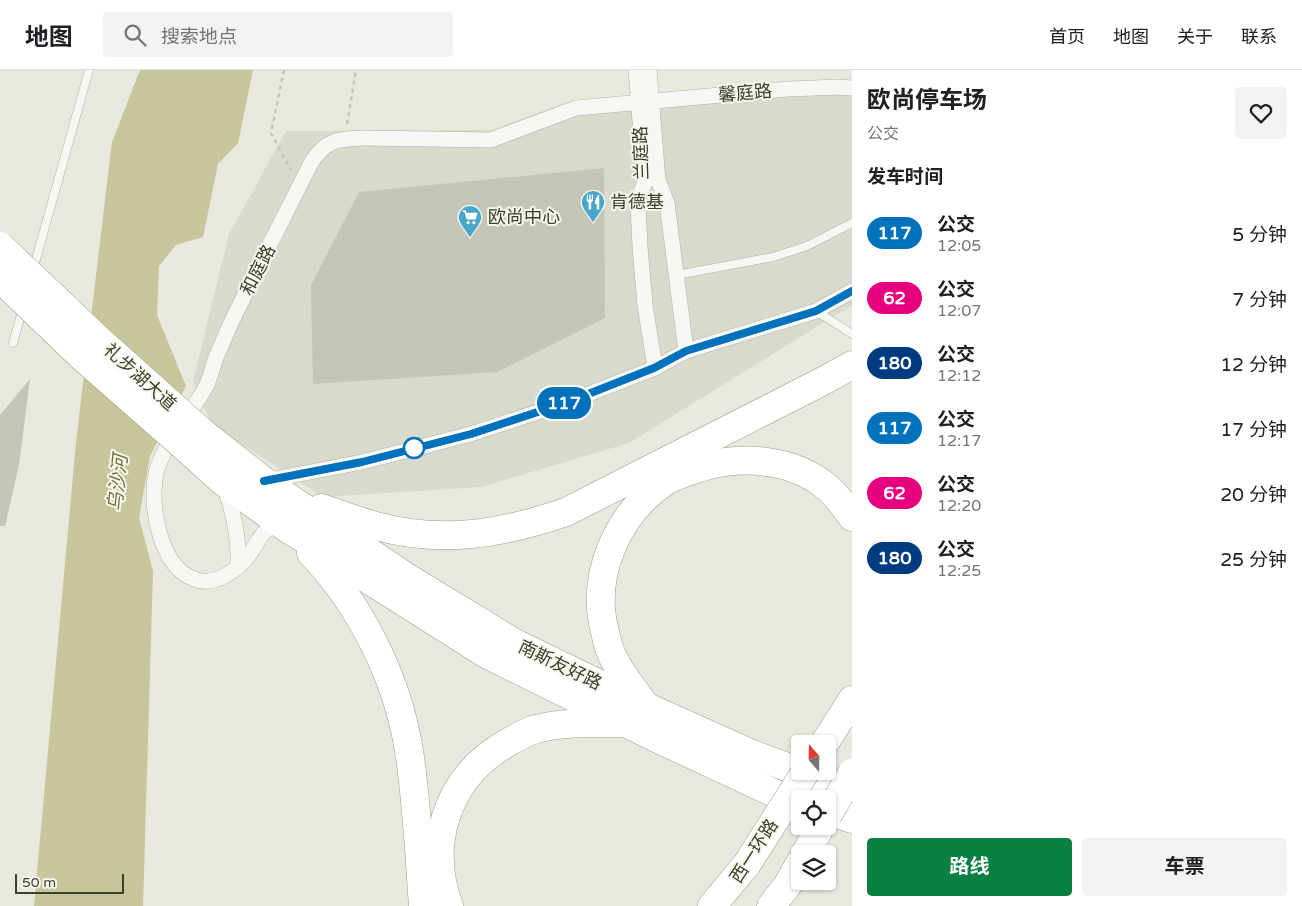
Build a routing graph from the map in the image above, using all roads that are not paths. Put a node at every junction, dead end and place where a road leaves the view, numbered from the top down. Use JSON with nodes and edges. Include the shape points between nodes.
{"nodes":[{"id":1,"x":89,"y":70,"type":"edge"},
{"id":2,"x":636,"y":70,"type":"edge"},
{"id":3,"x":649,"y":70,"type":"edge"},
{"id":4,"x":852,"y":88,"type":"edge"},
{"id":5,"x":645,"y":101,"type":"junction"},
{"id":6,"x":852,"y":223,"type":"edge"},
{"id":7,"x":0,"y":246,"type":"edge"},
{"id":8,"x":677,"y":275,"type":"junction"},
{"id":9,"x":0,"y":278,"type":"edge"},
{"id":10,"x":852,"y":291,"type":"edge"},
{"id":11,"x":816,"y":311,"type":"junction"},
{"id":12,"x":852,"y":334,"type":"edge"},
{"id":13,"x":12,"y":343,"type":"dead end"},
{"id":14,"x":686,"y":351,"type":"junction"},
{"id":15,"x":852,"y":365,"type":"edge"},
{"id":16,"x":654,"y":368,"type":"junction"},
{"id":17,"x":195,"y":441,"type":"junction"},
{"id":18,"x":222,"y":480,"type":"junction"},
{"id":19,"x":264,"y":481,"type":"junction"},
{"id":20,"x":290,"y":498,"type":"junction"},
{"id":21,"x":852,"y":517,"type":"edge"},
{"id":22,"x":285,"y":527,"type":"junction"},
{"id":23,"x":238,"y":565,"type":"junction"},
{"id":24,"x":852,"y":700,"type":"edge"},
{"id":25,"x":645,"y":706,"type":"junction"},
{"id":26,"x":624,"y":723,"type":"junction"},
{"id":27,"x":830,"y":735,"type":"edge"},
{"id":28,"x":852,"y":773,"type":"edge"},
{"id":29,"x":800,"y":780,"type":"edge"},
{"id":30,"x":852,"y":791,"type":"edge"},
{"id":31,"x":791,"y":800,"type":"edge"},
{"id":32,"x":836,"y":801,"type":"edge"},
{"id":33,"x":836,"y":814,"type":"edge"},
{"id":34,"x":852,"y":819,"type":"edge"},
{"id":35,"x":746,"y":864,"type":"junction"},
{"id":36,"x":791,"y":879,"type":"edge"},
{"id":37,"x":780,"y":899,"type":"edge"},
{"id":38,"x":423,"y":906,"type":"edge"},
{"id":39,"x":449,"y":906,"type":"edge"},
{"id":40,"x":712,"y":906,"type":"edge"},
{"id":41,"x":717,"y":906,"type":"edge"}],
"edges":[{"from":1,"to":13,"type":"lane"},
{"from":2,"to":5,"type":"street"},
{"from":3,"to":5,"type":"street"},
{"from":4,"to":5,"type":"street","name":"馨庭路","via":[[788,89]]},
{"from":5,"to":8,"type":"street","via":[[658,180],[667,202]]},
{"from":5,"to":16,"type":"street","name":"兰庭路","via":[[645,183],[638,204],[645,305]]},
{"from":5,"to":23,"type":"street","name":"和庭路","via":[[576,108],[492,140],[345,138],[331,142],[319,151],[224,338],[206,387],[162,457],[154,483],[156,523],[177,568],[195,580],[207,582],[220,579]]},
{"from":6,"to":8,"type":"lane","via":[[807,246],[773,257]]},
{"from":7,"to":17,"type":"highway","name":"礼步湖大道","bridge":true,"via":[[99,340]]},
{"from":8,"to":14,"type":"street"},
{"from":9,"to":17,"type":"highway","name":"礼步湖大道","bridge":true,"via":[[81,356]]},
{"from":10,"to":11,"type":"street"},
{"from":11,"to":12,"type":"lane"},
{"from":11,"to":14,"type":"street"},
{"from":14,"to":16,"type":"street"},
{"from":15,"to":20,"type":"highway","via":[[566,512],[504,530],[464,536],[424,535],[377,526]]},
{"from":16,"to":19,"type":"street","via":[[568,402],[471,434],[362,462]]},
{"from":17,"to":18,"type":"highway","name":"礼步湖大道"},
{"from":17,"to":19,"type":"highway","name":"礼步湖大道"},
{"from":18,"to":22,"type":"highway","name":"礼步湖大道"},
{"from":18,"to":23,"type":"street","via":[[234,525]]},
{"from":19,"to":20,"type":"highway","name":"礼步湖大道"},
{"from":20,"to":25,"type":"highway","name":"南斯友好路","via":[[408,578],[513,642]]},
{"from":21,"to":25,"type":"highway","via":[[828,488],[805,474],[780,464],[748,461],[718,462],[689,471],[665,482],[643,499],[625,520],[611,548],[603,576],[601,607],[614,660]]},
{"from":22,"to":23,"type":"street","name":"和庭路","via":[[269,528]]},
{"from":22,"to":26,"type":"highway","name":"南斯友好路","via":[[486,654]]},
{"from":22,"to":38,"type":"highway","via":[[326,570],[354,611],[372,640],[391,685],[409,750]]},
{"from":24,"to":27,"type":"highway"},
{"from":25,"to":30,"type":"highway","name":"南斯友好路","via":[[752,754]]},
{"from":26,"to":31,"type":"highway","name":"南斯友好路"},
{"from":26,"to":39,"type":"highway","via":[[568,724],[535,729],[510,740],[471,772],[456,793],[445,818],[439,852],[442,887]]},
{"from":28,"to":32,"type":"highway","bridge":true},
{"from":29,"to":35,"type":"highway","name":"西一环路","bridge":true},
{"from":33,"to":34,"type":"highway"},
{"from":35,"to":40,"type":"highway"},
{"from":35,"to":41,"type":"highway","name":"西一环路"},
{"from":36,"to":37,"type":"highway"}]}
